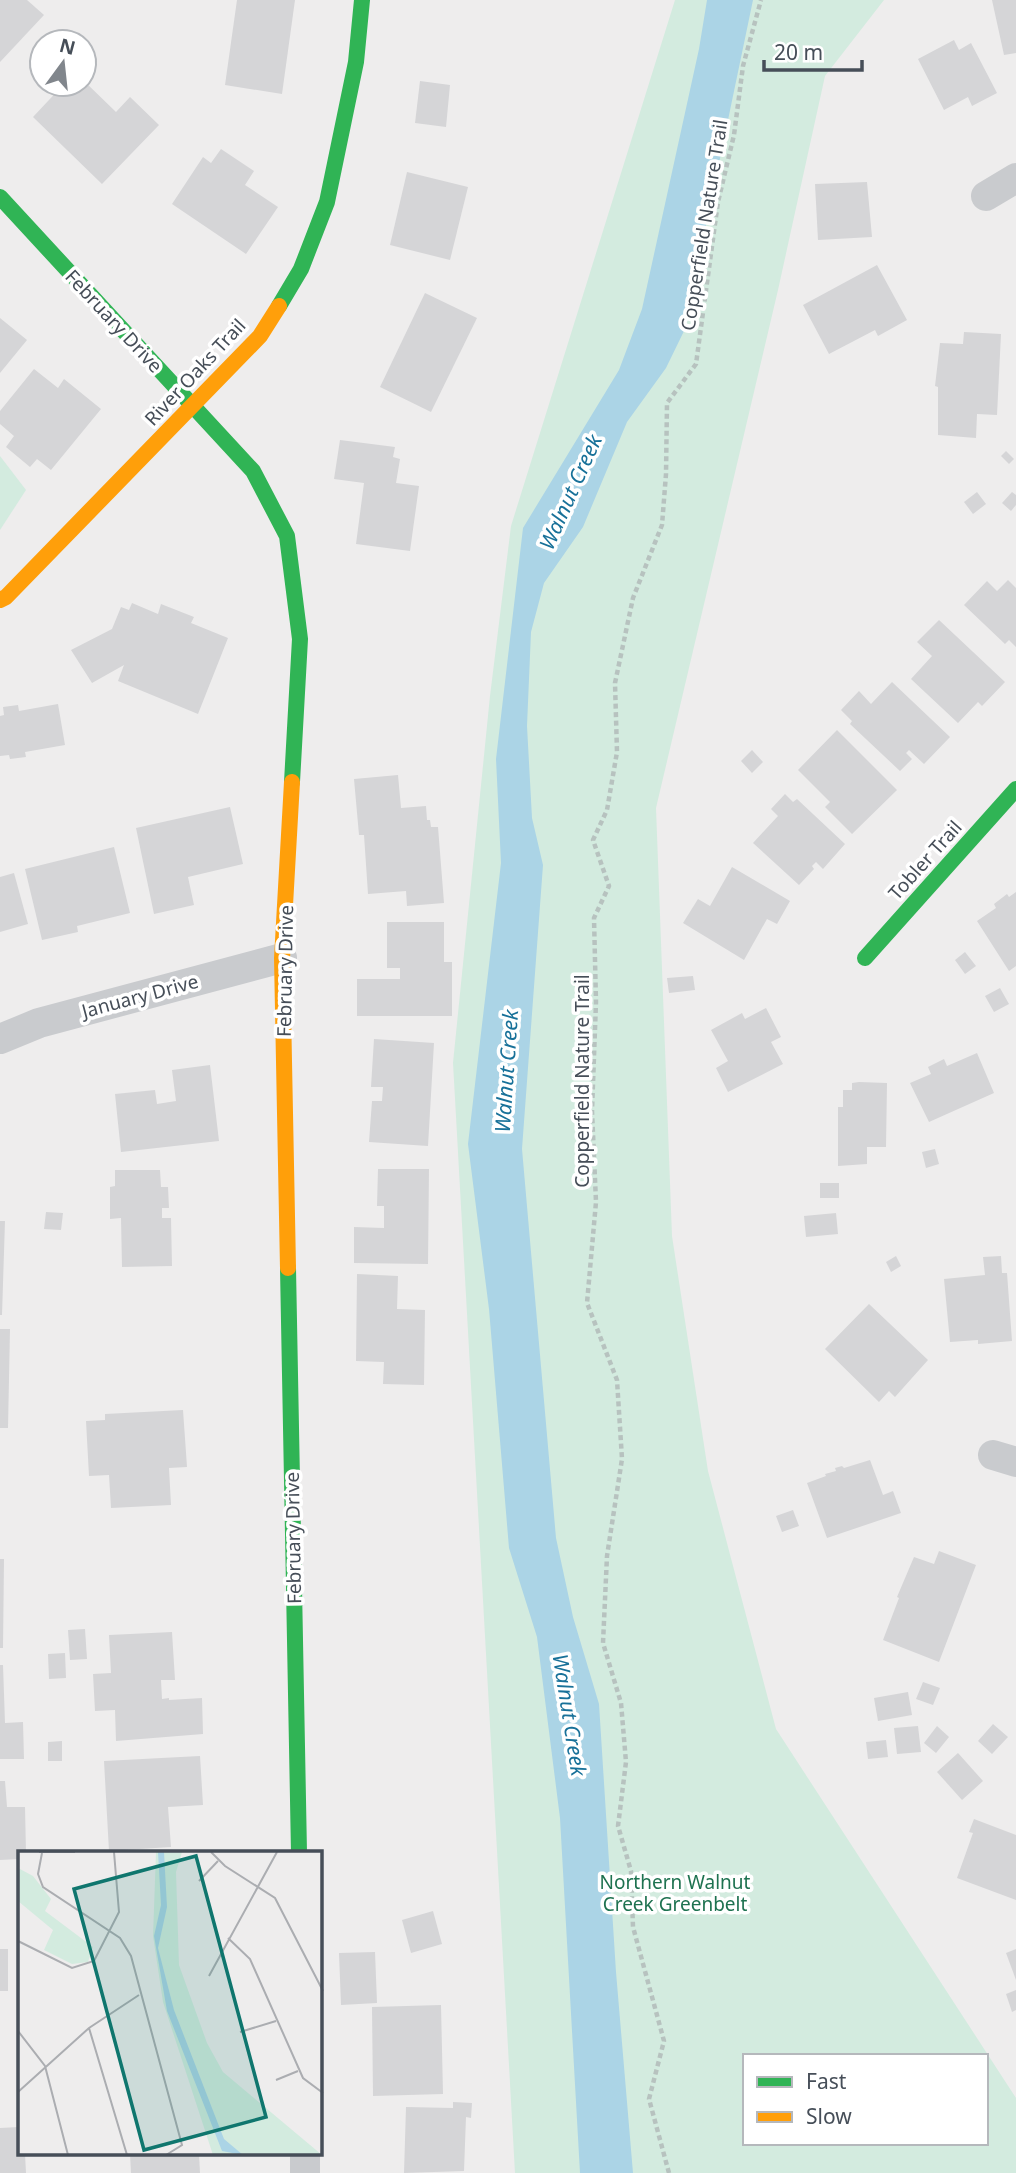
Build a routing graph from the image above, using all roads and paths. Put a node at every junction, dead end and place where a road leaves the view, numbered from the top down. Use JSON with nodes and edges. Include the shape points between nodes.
{"nodes":[{"id":1,"x":362,"y":0,"type":"edge"},
{"id":2,"x":761,"y":0,"type":"edge"},
{"id":3,"x":1016,"y":178,"type":"edge"},
{"id":4,"x":986,"y":196,"type":"dead end"},
{"id":5,"x":0,"y":197,"type":"edge"},
{"id":6,"x":193,"y":405,"type":"junction"},
{"id":7,"x":0,"y":600,"type":"edge"},
{"id":8,"x":1016,"y":789,"type":"edge"},
{"id":9,"x":282,"y":958,"type":"junction"},
{"id":10,"x":865,"y":958,"type":"dead end"},
{"id":11,"x":0,"y":1039,"type":"edge"},
{"id":12,"x":299,"y":1851,"type":"edge"},
{"id":13,"x":669,"y":2173,"type":"edge"}],
"edges":[{"from":1,"to":6,"type":"street","name":"River Oaks Trail","via":[[356,62],[327,202],[301,269],[260,336]]},
{"from":2,"to":13,"type":"path","name":"Copperfield Nature Trail","via":[[743,66],[734,135],[718,202],[696,364],[667,403],[662,526],[633,598],[615,682],[617,752],[607,810],[593,840],[609,886],[594,918],[596,1202],[587,1303],[617,1380],[622,1459],[607,1556],[603,1643],[621,1703],[626,1762],[618,1826],[631,1871],[633,1927],[664,2041],[649,2099]]},
{"from":3,"to":4,"type":"street"},
{"from":5,"to":6,"type":"street","name":"February Drive"},
{"from":6,"to":7,"type":"street","name":"River Oaks Trail"},
{"from":6,"to":9,"type":"street","name":"February Drive","via":[[253,471],[287,536],[300,639]]},
{"from":8,"to":10,"type":"street","name":"Tobler Trail"},
{"from":9,"to":11,"type":"street","name":"January Drive","via":[[39,1023]]},
{"from":9,"to":12,"type":"street","name":"February Drive"}]}
